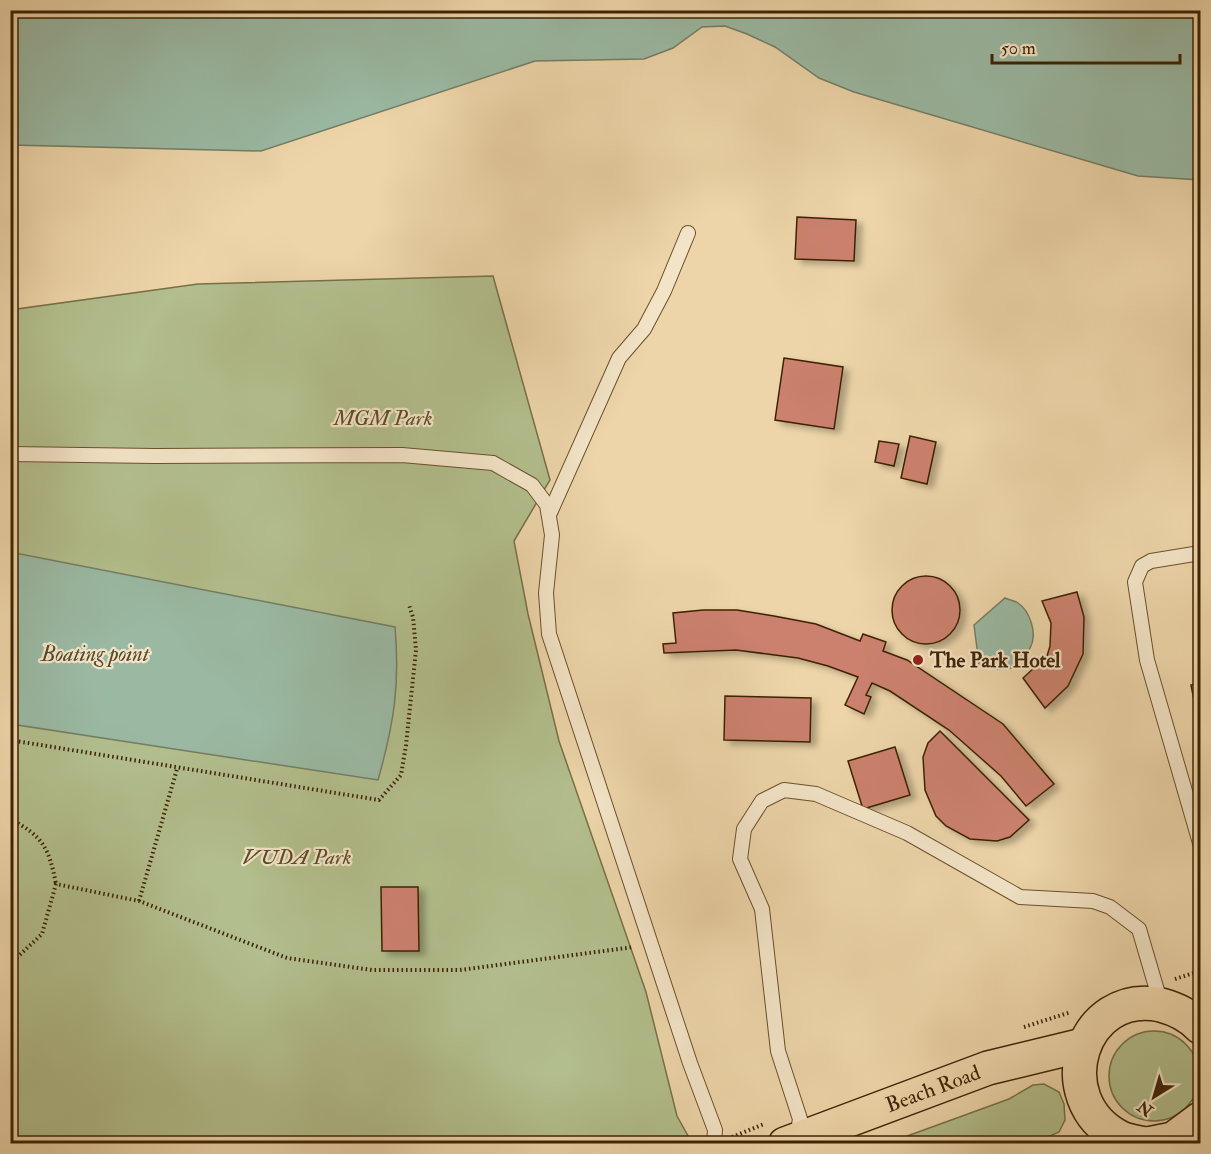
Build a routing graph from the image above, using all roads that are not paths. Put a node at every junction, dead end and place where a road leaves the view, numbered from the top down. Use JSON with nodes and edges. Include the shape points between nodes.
{"nodes":[{"id":1,"x":688,"y":233,"type":"dead end"},
{"id":2,"x":10,"y":454,"type":"edge"},
{"id":3,"x":549,"y":514,"type":"junction"},
{"id":4,"x":1200,"y":553,"type":"edge"},
{"id":5,"x":1200,"y":843,"type":"edge"},
{"id":6,"x":1186,"y":1013,"type":"edge"},
{"id":7,"x":1083,"y":1045,"type":"junction"},
{"id":8,"x":1200,"y":1119,"type":"edge"},
{"id":9,"x":791,"y":1141,"type":"edge"},
{"id":10,"x":1128,"y":1142,"type":"edge"},
{"id":11,"x":714,"y":1143,"type":"edge"}],
"edges":[{"from":1,"to":3,"type":"lane","via":[[644,329],[619,358]]},
{"from":2,"to":3,"type":"lane","via":[[402,455],[493,463],[532,485]]},
{"from":3,"to":11,"type":"lane","via":[[549,634],[715,1130]]},
{"from":4,"to":5,"type":"lane","via":[[1151,561],[1142,566],[1134,582],[1147,660]]},
{"from":6,"to":7,"type":"main road","via":[[1149,1003],[1122,1008],[1099,1022]]},
{"from":6,"to":9,"type":"lane","via":[[1138,929],[1110,907],[1093,901],[1020,897],[907,833],[816,794],[784,790],[762,801],[744,829],[740,859],[762,909],[778,1051],[800,1119]]},
{"from":7,"to":9,"type":"main road","name":"Beach Road","via":[[988,1068]]},
{"from":7,"to":10,"type":"main road","via":[[1077,1072],[1082,1099],[1097,1122]]},
{"from":8,"to":10,"type":"main road","via":[[1173,1139]]}]}
